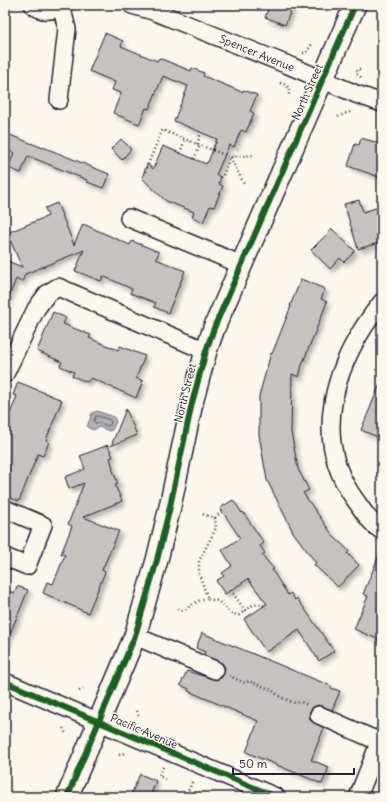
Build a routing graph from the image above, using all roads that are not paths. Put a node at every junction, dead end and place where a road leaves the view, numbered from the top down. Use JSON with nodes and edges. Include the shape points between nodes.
{"nodes":[{"id":1,"x":33,"y":5,"type":"edge"},
{"id":2,"x":61,"y":5,"type":"edge"},
{"id":3,"x":132,"y":5,"type":"edge"},
{"id":4,"x":355,"y":5,"type":"edge"},
{"id":5,"x":323,"y":81,"type":"junction"},
{"id":6,"x":59,"y":100,"type":"dead end"},
{"id":7,"x":382,"y":103,"type":"edge"},
{"id":8,"x":129,"y":218,"type":"dead end"},
{"id":9,"x":242,"y":265,"type":"junction"},
{"id":10,"x":382,"y":302,"type":"edge"},
{"id":11,"x":206,"y":351,"type":"junction"},
{"id":12,"x":5,"y":374,"type":"edge"},
{"id":13,"x":5,"y":509,"type":"edge"},
{"id":14,"x":382,"y":531,"type":"edge"},
{"id":15,"x":5,"y":557,"type":"edge"},
{"id":16,"x":135,"y":636,"type":"junction"},
{"id":17,"x":215,"y":670,"type":"road end"},
{"id":18,"x":5,"y":682,"type":"edge"},
{"id":19,"x":319,"y":715,"type":"road end"},
{"id":20,"x":99,"y":722,"type":"junction"},
{"id":21,"x":381,"y":739,"type":"edge"},
{"id":22,"x":67,"y":797,"type":"edge"},
{"id":23,"x":276,"y":797,"type":"edge"},
{"id":24,"x":358,"y":797,"type":"edge"}],
"edges":[{"from":1,"to":2,"type":"street","via":[[50,11]]},
{"from":2,"to":6,"type":"street","via":[[67,29]]},
{"from":3,"to":5,"type":"street","name":"Spencer Avenue"},
{"from":4,"to":5,"type":"main road","name":"North Street"},
{"from":5,"to":7,"type":"street","name":"Spencer Avenue"},
{"from":5,"to":9,"type":"main road","name":"North Street"},
{"from":8,"to":9,"type":"street"},
{"from":9,"to":11,"type":"main road","name":"North Street"},
{"from":10,"to":14,"type":"street","via":[[361,332],[340,374],[331,411],[330,430],[332,449],[347,490],[373,524]]},
{"from":11,"to":12,"type":"street","via":[[58,287],[47,294],[36,309]]},
{"from":11,"to":16,"type":"main road","name":"North Street","via":[[157,560]]},
{"from":13,"to":15,"type":"street","via":[[43,524],[27,566]]},
{"from":16,"to":17,"type":"street"},
{"from":16,"to":20,"type":"main road","name":"North Street"},
{"from":18,"to":20,"type":"street","name":"Pacific Avenue"},
{"from":19,"to":21,"type":"street"},
{"from":20,"to":22,"type":"main road","name":"North Street"},
{"from":20,"to":23,"type":"street","name":"Pacific Avenue"},
{"from":21,"to":24,"type":"street"}]}
